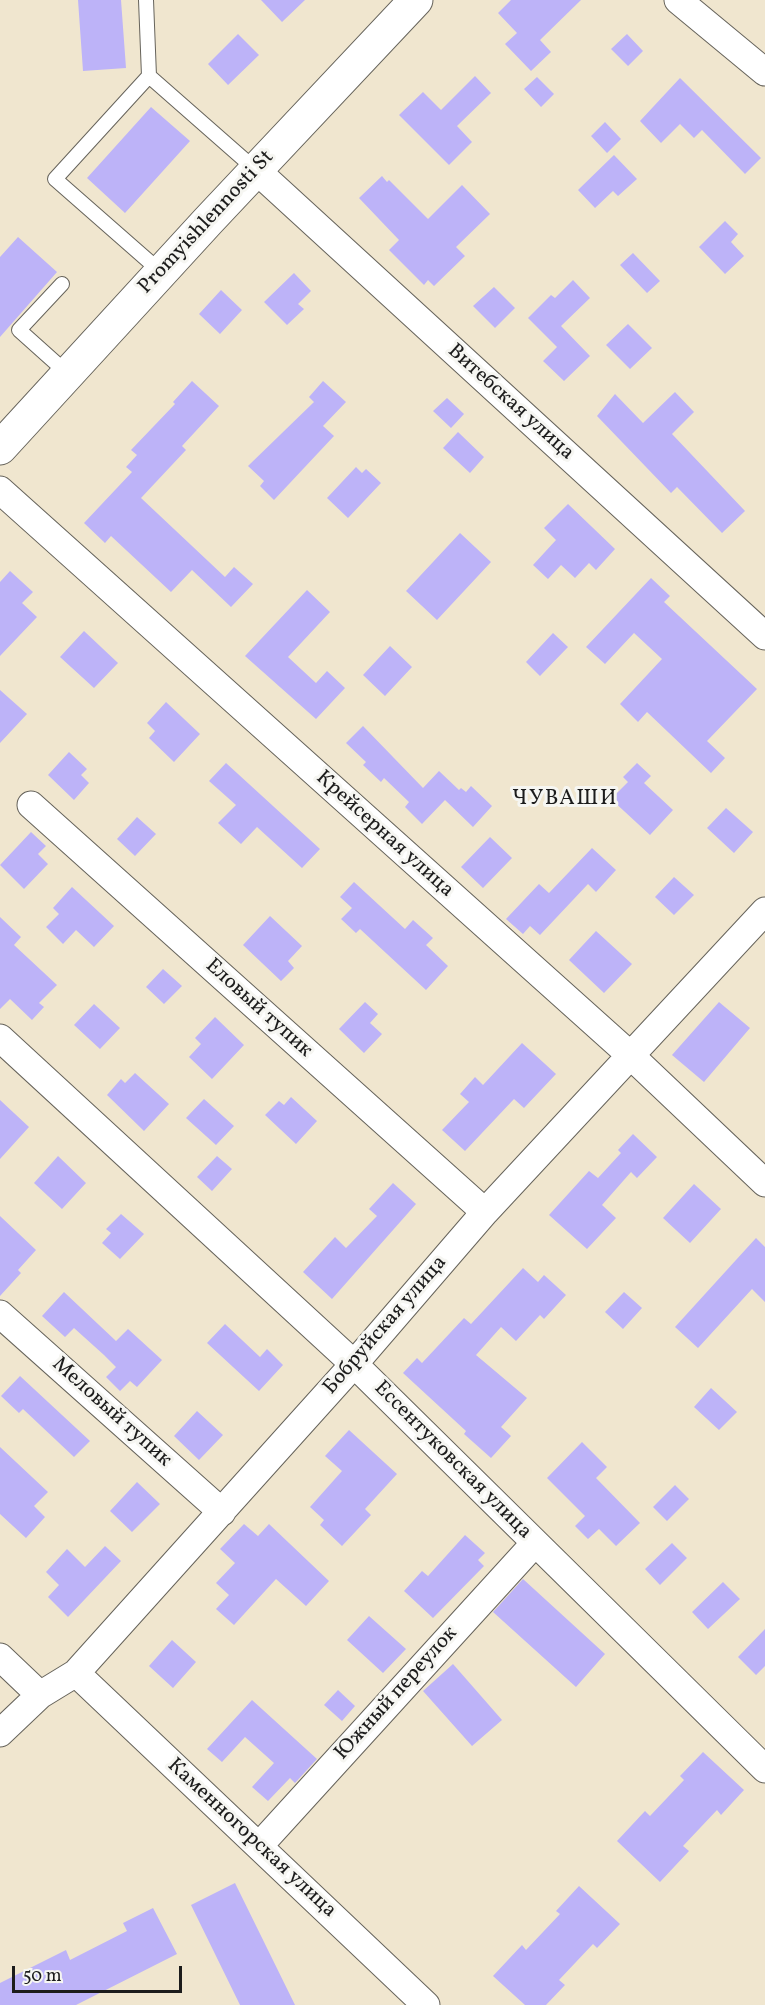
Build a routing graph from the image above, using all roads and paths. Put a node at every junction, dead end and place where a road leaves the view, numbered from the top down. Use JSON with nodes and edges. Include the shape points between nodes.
{"nodes":[{"id":1,"x":146,"y":0,"type":"edge"},
{"id":2,"x":416,"y":0,"type":"edge"},
{"id":3,"x":678,"y":0,"type":"edge"},
{"id":4,"x":765,"y":72,"type":"edge"},
{"id":5,"x":149,"y":76,"type":"junction"},
{"id":6,"x":255,"y":170,"type":"junction"},
{"id":7,"x":161,"y":272,"type":"junction"},
{"id":8,"x":62,"y":284,"type":"dead end"},
{"id":9,"x":67,"y":373,"type":"junction"},
{"id":10,"x":0,"y":448,"type":"edge"},
{"id":11,"x":0,"y":490,"type":"edge"},
{"id":12,"x":765,"y":636,"type":"edge"},
{"id":13,"x":32,"y":806,"type":"dead end"},
{"id":14,"x":765,"y":911,"type":"edge"},
{"id":15,"x":0,"y":1038,"type":"edge"},
{"id":16,"x":629,"y":1054,"type":"junction"},
{"id":17,"x":765,"y":1183,"type":"edge"},
{"id":18,"x":485,"y":1212,"type":"junction"},
{"id":19,"x":0,"y":1314,"type":"edge"},
{"id":20,"x":354,"y":1364,"type":"junction"},
{"id":21,"x":222,"y":1512,"type":"junction"},
{"id":22,"x":535,"y":1543,"type":"junction"},
{"id":23,"x":0,"y":1658,"type":"edge"},
{"id":24,"x":76,"y":1673,"type":"junction"},
{"id":25,"x":40,"y":1695,"type":"junction"},
{"id":26,"x":0,"y":1733,"type":"edge"},
{"id":27,"x":765,"y":1768,"type":"edge"},
{"id":28,"x":259,"y":1846,"type":"junction"},
{"id":29,"x":426,"y":2005,"type":"edge"}],
"edges":[{"from":1,"to":5,"type":"lane"},
{"from":2,"to":6,"type":"main road","name":"Promyishlennosti St"},
{"from":3,"to":4,"type":"street"},
{"from":5,"to":6,"type":"lane"},
{"from":5,"to":7,"type":"lane","via":[[55,179]]},
{"from":6,"to":7,"type":"main road","name":"Promyishlennosti St"},
{"from":6,"to":12,"type":"street","name":"Витебская улица"},
{"from":7,"to":9,"type":"main road","name":"Promyishlennosti St"},
{"from":8,"to":9,"type":"lane","via":[[19,330]]},
{"from":9,"to":10,"type":"main road","name":"Promyishlennosti St"},
{"from":11,"to":16,"type":"street","name":"Крейсерная улица"},
{"from":13,"to":18,"type":"street","name":"Еловый тупик"},
{"from":14,"to":16,"type":"street","name":"Бобруйская улица"},
{"from":15,"to":20,"type":"street","name":"Ессентуковская улица"},
{"from":16,"to":17,"type":"street","name":"Крейсерная улица"},
{"from":16,"to":18,"type":"street","name":"Бобруйская улица"},
{"from":18,"to":20,"type":"street","name":"Бобруйская улица"},
{"from":19,"to":21,"type":"street","name":"Меловый тупик"},
{"from":20,"to":21,"type":"street","name":"Бобруйская улица"},
{"from":20,"to":22,"type":"street","name":"Ессентуковская улица"},
{"from":21,"to":24,"type":"street","name":"Бобруйская улица"},
{"from":22,"to":27,"type":"street","name":"Ессентуковская улица"},
{"from":22,"to":28,"type":"street","name":"Южный переулок"},
{"from":23,"to":25,"type":"street"},
{"from":24,"to":25,"type":"street","name":"Бобруйская улица"},
{"from":24,"to":28,"type":"street","name":"Каменногорская улица"},
{"from":25,"to":26,"type":"street","name":"Бобруйская улица"},
{"from":28,"to":29,"type":"street","name":"Каменногорская улица"}]}
